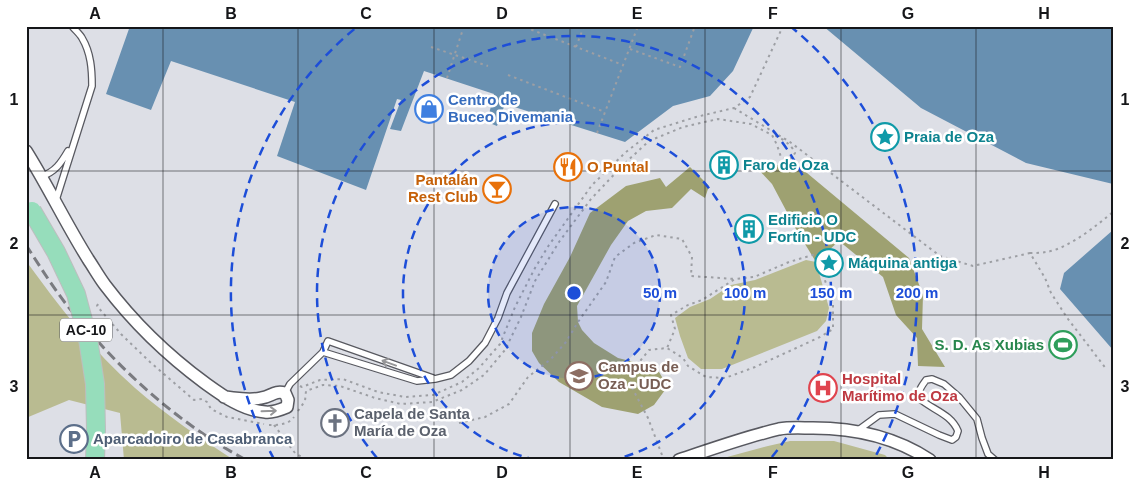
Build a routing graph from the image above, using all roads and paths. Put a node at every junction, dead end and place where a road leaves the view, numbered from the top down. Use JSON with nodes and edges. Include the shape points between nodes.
{"nodes":[{"id":1,"x":72,"y":26,"type":"edge"},
{"id":2,"x":464,"y":26,"type":"edge"},
{"id":3,"x":527,"y":26,"type":"edge"},
{"id":4,"x":584,"y":26,"type":"edge"},
{"id":5,"x":638,"y":26,"type":"edge"},
{"id":6,"x":695,"y":26,"type":"edge"},
{"id":7,"x":783,"y":26,"type":"edge"},
{"id":8,"x":431,"y":47,"type":"dead end"},
{"id":9,"x":576,"y":47,"type":"junction"},
{"id":10,"x":630,"y":48,"type":"junction"},
{"id":11,"x":455,"y":55,"type":"junction"},
{"id":12,"x":623,"y":65,"type":"junction"},
{"id":13,"x":488,"y":66,"type":"dead end"},
{"id":14,"x":508,"y":76,"type":"dead end"},
{"id":15,"x":447,"y":78,"type":"dead end"},
{"id":16,"x":734,"y":108,"type":"junction"},
{"id":17,"x":605,"y":112,"type":"junction"},
{"id":18,"x":597,"y":133,"type":"dead end"},
{"id":19,"x":772,"y":135,"type":"junction"},
{"id":20,"x":777,"y":135,"type":"junction"},
{"id":21,"x":72,"y":146,"type":"junction"},
{"id":22,"x":26,"y":151,"type":"edge"},
{"id":23,"x":42,"y":176,"type":"junction"},
{"id":24,"x":55,"y":202,"type":"junction"},
{"id":25,"x":555,"y":204,"type":"dead end"},
{"id":26,"x":32,"y":211,"type":"dead end"},
{"id":27,"x":1113,"y":212,"type":"edge"},
{"id":28,"x":1030,"y":252,"type":"junction"},
{"id":29,"x":735,"y":279,"type":"junction"},
{"id":30,"x":98,"y":304,"type":"dead end"},
{"id":31,"x":667,"y":348,"type":"junction"},
{"id":32,"x":323,"y":352,"type":"junction"},
{"id":33,"x":1107,"y":370,"type":"dead end"},
{"id":34,"x":435,"y":379,"type":"junction"},
{"id":35,"x":288,"y":388,"type":"junction"},
{"id":36,"x":224,"y":397,"type":"junction"},
{"id":37,"x":266,"y":413,"type":"junction"},
{"id":38,"x":459,"y":423,"type":"dead end"},
{"id":39,"x":274,"y":425,"type":"junction"},
{"id":40,"x":857,"y":431,"type":"junction"},
{"id":41,"x":662,"y":455,"type":"dead end"},
{"id":42,"x":95,"y":460,"type":"edge"},
{"id":43,"x":307,"y":460,"type":"edge"},
{"id":44,"x":679,"y":460,"type":"edge"},
{"id":45,"x":930,"y":460,"type":"edge"},
{"id":46,"x":995,"y":460,"type":"edge"}],
"edges":[{"from":1,"to":21,"type":"lane","via":[[82,38],[92,68],[92,86]]},
{"from":2,"to":11,"type":"path"},
{"from":3,"to":9,"type":"path"},
{"from":4,"to":9,"type":"path"},
{"from":5,"to":10,"type":"path"},
{"from":6,"to":10,"type":"path","via":[[680,67]]},
{"from":7,"to":16,"type":"path","via":[[750,97]]},
{"from":8,"to":11,"type":"path"},
{"from":9,"to":12,"type":"path"},
{"from":10,"to":12,"type":"path"},
{"from":11,"to":13,"type":"path"},
{"from":11,"to":15,"type":"path"},
{"from":12,"to":17,"type":"path"},
{"from":14,"to":17,"type":"path"},
{"from":16,"to":20,"type":"path"},
{"from":16,"to":35,"type":"path","via":[[654,130],[592,185],[535,268],[500,344],[462,382],[433,395],[405,397],[378,392],[344,379],[320,380]]},
{"from":17,"to":18,"type":"path"},
{"from":19,"to":20,"type":"path"},
{"from":19,"to":20,"type":"path","via":[[781,157],[792,158],[793,148]]},
{"from":19,"to":39,"type":"path","via":[[751,124],[718,119],[683,127],[649,141],[591,199],[558,242],[535,281],[505,350],[484,375],[462,390],[432,402],[401,404],[340,386],[323,385],[306,392],[305,401],[291,420]]},
{"from":20,"to":28,"type":"path","via":[[940,256],[973,266]]},
{"from":21,"to":23,"type":"lane","via":[[59,166]]},
{"from":21,"to":24,"type":"lane"},
{"from":22,"to":23,"type":"street"},
{"from":23,"to":24,"type":"street"},
{"from":24,"to":36,"type":"street","via":[[104,284],[140,326],[180,364]]},
{"from":25,"to":34,"type":"lane","via":[[507,293],[485,343],[451,376]]},
{"from":26,"to":42,"type":"main road","number":"AC-10","bridge":true,"via":[[76,294],[88,339],[95,384]]},
{"from":27,"to":28,"type":"path","via":[[1066,245],[1046,252]]},
{"from":28,"to":33,"type":"path","via":[[1051,293]]},
{"from":29,"to":31,"type":"path","via":[[671,315],[675,329]]},
{"from":29,"to":31,"type":"path","via":[[754,277],[816,254],[833,304],[833,329],[725,378],[706,377]]},
{"from":29,"to":38,"type":"path","via":[[691,276],[692,257],[682,239],[656,235],[634,243],[615,257],[606,282],[566,342],[528,377],[509,404],[485,417]]},
{"from":30,"to":39,"type":"path","via":[[121,334],[194,400],[208,402],[211,409],[227,417]]},
{"from":31,"to":41,"type":"path","via":[[649,350],[636,366],[630,384]]},
{"from":32,"to":34,"type":"lane","via":[[417,381]]},
{"from":34,"to":32,"type":"lane","one_way":true,"via":[[328,341]]},
{"from":32,"to":35,"type":"lane"},
{"from":35,"to":36,"type":"street","via":[[263,398]]},
{"from":37,"to":35,"type":"street","one_way":true,"via":[[287,407]]},
{"from":36,"to":37,"type":"street"},
{"from":37,"to":39,"type":"path"},
{"from":39,"to":43,"type":"path","via":[[295,453]]},
{"from":40,"to":44,"type":"street","via":[[780,429]]},
{"from":40,"to":45,"type":"street","via":[[897,442]]},
{"from":40,"to":46,"type":"lane","via":[[879,415],[895,414],[952,440],[958,431],[955,424],[920,399],[921,386],[932,379],[959,397],[977,419],[988,454]]}]}
